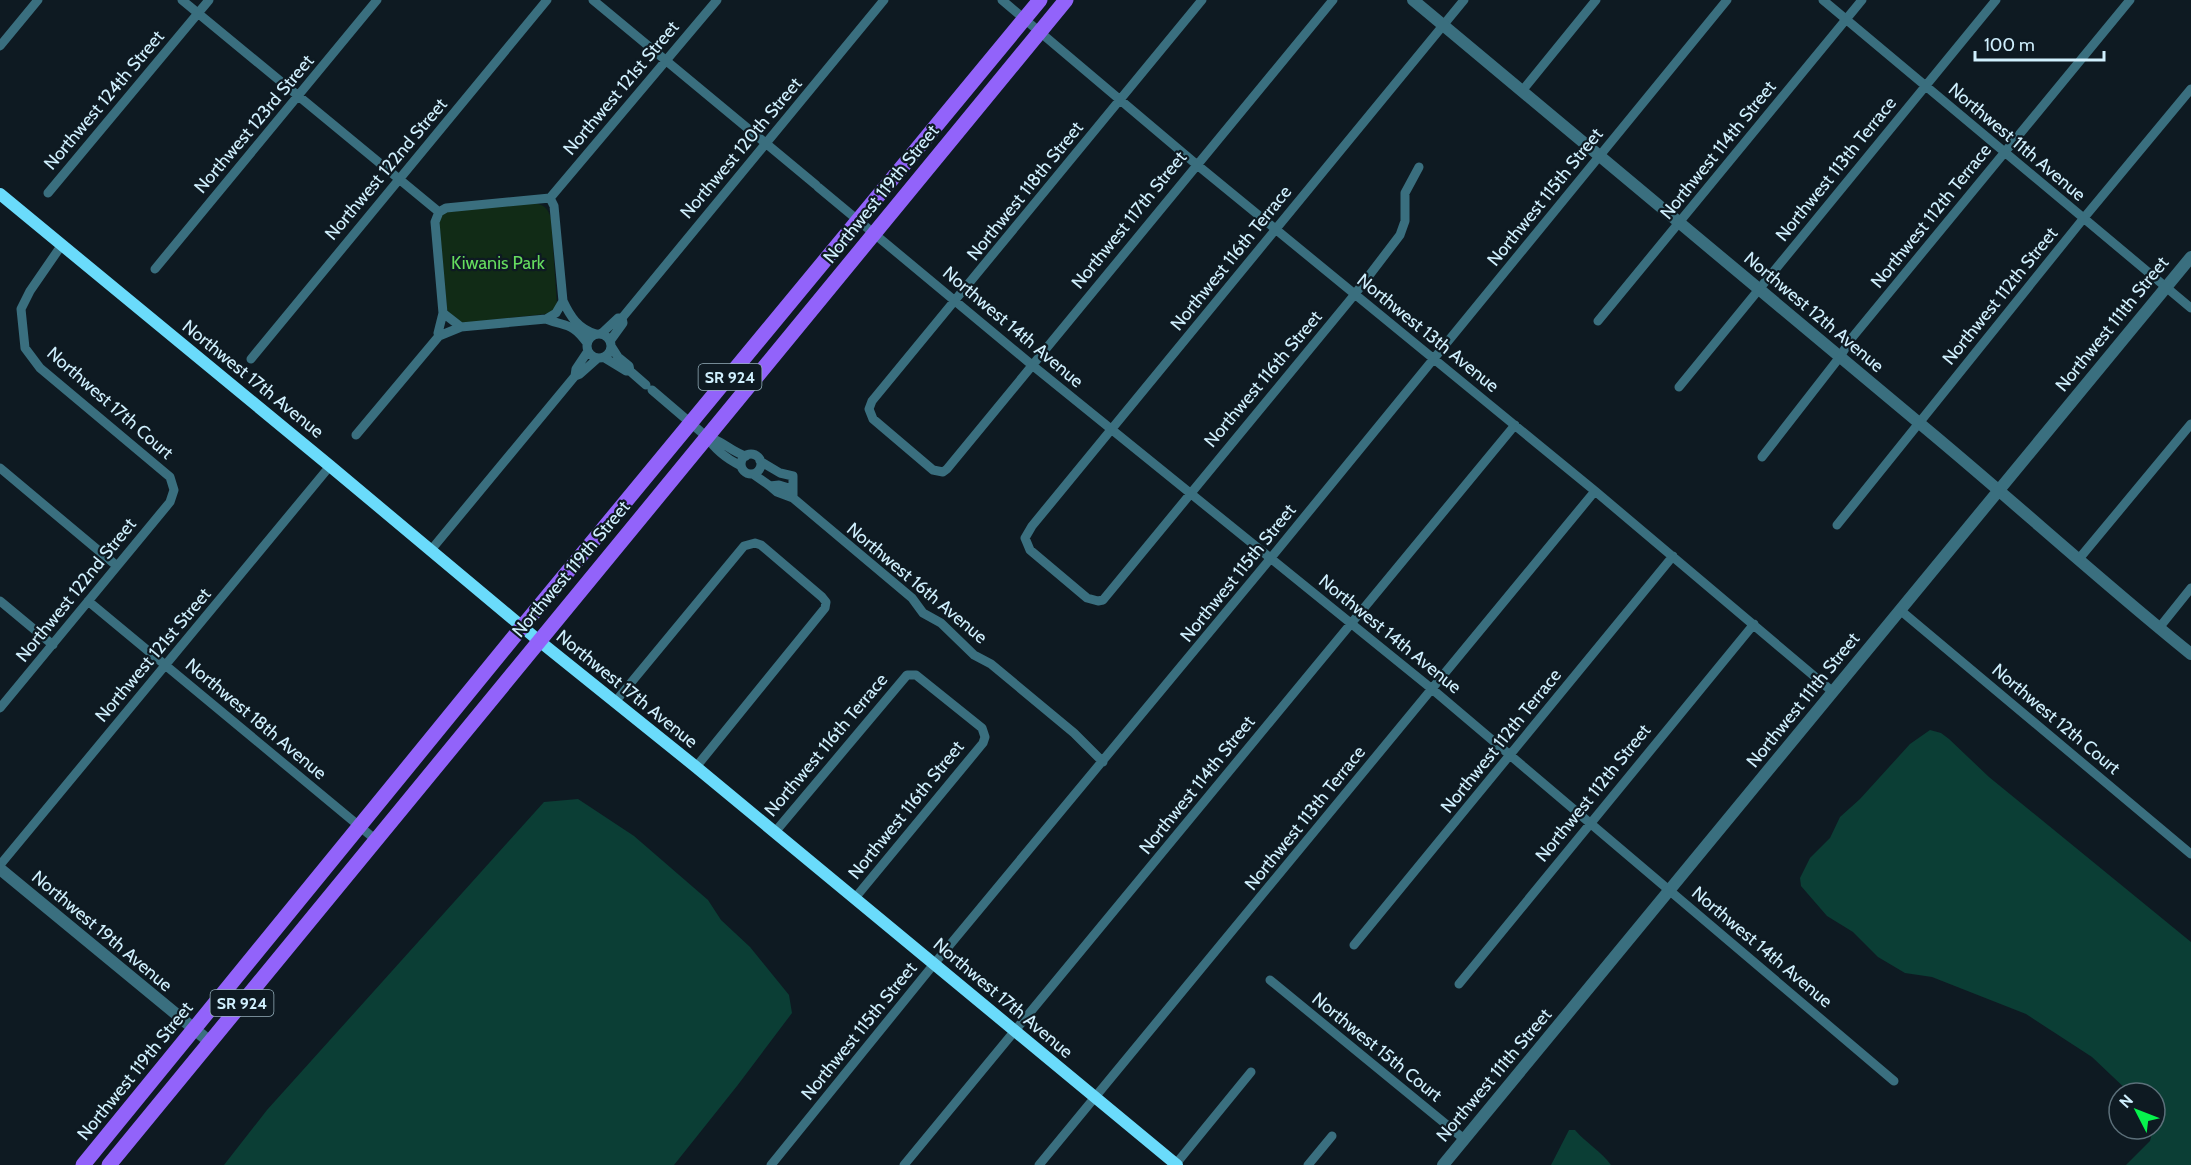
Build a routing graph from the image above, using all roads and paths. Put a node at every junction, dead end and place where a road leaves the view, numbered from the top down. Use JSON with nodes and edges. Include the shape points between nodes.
{"nodes":[{"id":1,"x":38,"y":0,"type":"edge"},
{"id":2,"x":182,"y":0,"type":"edge"},
{"id":3,"x":209,"y":0,"type":"edge"},
{"id":4,"x":378,"y":0,"type":"edge"},
{"id":5,"x":547,"y":0,"type":"edge"},
{"id":6,"x":593,"y":0,"type":"edge"},
{"id":7,"x":717,"y":0,"type":"edge"},
{"id":8,"x":884,"y":0,"type":"edge"},
{"id":9,"x":1002,"y":0,"type":"edge"},
{"id":10,"x":1040,"y":0,"type":"edge"},
{"id":11,"x":1066,"y":0,"type":"edge"},
{"id":12,"x":1202,"y":0,"type":"edge"},
{"id":13,"x":1333,"y":0,"type":"edge"},
{"id":14,"x":1413,"y":0,"type":"edge"},
{"id":15,"x":1464,"y":0,"type":"edge"},
{"id":16,"x":1596,"y":0,"type":"edge"},
{"id":17,"x":1727,"y":0,"type":"edge"},
{"id":18,"x":1823,"y":0,"type":"edge"},
{"id":19,"x":1862,"y":0,"type":"edge"},
{"id":20,"x":1996,"y":0,"type":"edge"},
{"id":21,"x":2130,"y":0,"type":"edge"},
{"id":22,"x":198,"y":13,"type":"junction"},
{"id":23,"x":1025,"y":19,"type":"junction"},
{"id":24,"x":1846,"y":20,"type":"junction"},
{"id":25,"x":1443,"y":25,"type":"junction"},
{"id":26,"x":1039,"y":32,"type":"junction"},
{"id":27,"x":0,"y":46,"type":"edge"},
{"id":28,"x":666,"y":61,"type":"junction"},
{"id":29,"x":1925,"y":86,"type":"junction"},
{"id":30,"x":2191,"y":89,"type":"edge"},
{"id":31,"x":1522,"y":91,"type":"junction"},
{"id":32,"x":298,"y":96,"type":"junction"},
{"id":33,"x":1120,"y":100,"type":"junction"},
{"id":34,"x":766,"y":144,"type":"junction"},
{"id":35,"x":2005,"y":153,"type":"junction"},
{"id":36,"x":1600,"y":157,"type":"junction"},
{"id":37,"x":1196,"y":164,"type":"junction"},
{"id":38,"x":1419,"y":167,"type":"dead end"},
{"id":39,"x":399,"y":180,"type":"junction"},
{"id":40,"x":48,"y":193,"type":"dead end"},
{"id":41,"x":0,"y":194,"type":"edge"},
{"id":42,"x":550,"y":198,"type":"junction"},
{"id":43,"x":439,"y":212,"type":"junction"},
{"id":44,"x":2083,"y":219,"type":"junction"},
{"id":45,"x":858,"y":221,"type":"junction"},
{"id":46,"x":1680,"y":222,"type":"junction"},
{"id":47,"x":1276,"y":229,"type":"junction"},
{"id":48,"x":873,"y":234,"type":"junction"},
{"id":49,"x":61,"y":246,"type":"junction"},
{"id":50,"x":2191,"y":257,"type":"edge"},
{"id":51,"x":155,"y":269,"type":"dead end"},
{"id":52,"x":2166,"y":287,"type":"junction"},
{"id":53,"x":1759,"y":288,"type":"junction"},
{"id":54,"x":1355,"y":294,"type":"junction"},
{"id":55,"x":563,"y":301,"type":"junction"},
{"id":56,"x":956,"y":301,"type":"junction"},
{"id":57,"x":2191,"y":308,"type":"edge"},
{"id":58,"x":443,"y":313,"type":"junction"},
{"id":59,"x":622,"y":318,"type":"junction"},
{"id":60,"x":546,"y":319,"type":"junction"},
{"id":61,"x":1598,"y":321,"type":"dead end"},
{"id":62,"x":461,"y":327,"type":"junction"},
{"id":63,"x":598,"y":334,"type":"junction"},
{"id":64,"x":439,"y":336,"type":"junction"},
{"id":65,"x":611,"y":344,"type":"junction"},
{"id":66,"x":587,"y":347,"type":"junction"},
{"id":67,"x":601,"y":357,"type":"junction"},
{"id":68,"x":1435,"y":358,"type":"junction"},
{"id":69,"x":1839,"y":358,"type":"junction"},
{"id":70,"x":251,"y":359,"type":"dead end"},
{"id":71,"x":1032,"y":365,"type":"junction"},
{"id":72,"x":630,"y":371,"type":"junction"},
{"id":73,"x":575,"y":376,"type":"junction"},
{"id":74,"x":1679,"y":387,"type":"dead end"},
{"id":75,"x":691,"y":423,"type":"junction"},
{"id":76,"x":1919,"y":423,"type":"junction"},
{"id":77,"x":2191,"y":424,"type":"edge"},
{"id":78,"x":1515,"y":425,"type":"junction"},
{"id":79,"x":1111,"y":429,"type":"junction"},
{"id":80,"x":356,"y":435,"type":"dead end"},
{"id":81,"x":707,"y":437,"type":"junction"},
{"id":82,"x":746,"y":456,"type":"junction"},
{"id":83,"x":1762,"y":457,"type":"dead end"},
{"id":84,"x":760,"y":461,"type":"junction"},
{"id":85,"x":952,"y":463,"type":"joint"},
{"id":86,"x":330,"y":466,"type":"junction"},
{"id":87,"x":741,"y":466,"type":"junction"},
{"id":88,"x":0,"y":468,"type":"edge"},
{"id":89,"x":780,"y":473,"type":"junction"},
{"id":90,"x":753,"y":474,"type":"junction"},
{"id":91,"x":773,"y":485,"type":"junction"},
{"id":92,"x":174,"y":490,"type":"joint"},
{"id":93,"x":1595,"y":491,"type":"junction"},
{"id":94,"x":1999,"y":491,"type":"junction"},
{"id":95,"x":1189,"y":493,"type":"junction"},
{"id":96,"x":792,"y":494,"type":"junction"},
{"id":97,"x":1837,"y":525,"type":"dead end"},
{"id":98,"x":431,"y":550,"type":"junction"},
{"id":99,"x":1673,"y":556,"type":"junction"},
{"id":100,"x":1270,"y":559,"type":"junction"},
{"id":101,"x":2078,"y":560,"type":"junction"},
{"id":102,"x":117,"y":566,"type":"junction"},
{"id":103,"x":2191,"y":588,"type":"edge"},
{"id":104,"x":1103,"y":600,"type":"joint"},
{"id":105,"x":0,"y":601,"type":"edge"},
{"id":106,"x":88,"y":601,"type":"junction"},
{"id":107,"x":1900,"y":610,"type":"junction"},
{"id":108,"x":1352,"y":623,"type":"junction"},
{"id":109,"x":1754,"y":624,"type":"junction"},
{"id":110,"x":522,"y":627,"type":"junction"},
{"id":111,"x":2159,"y":628,"type":"junction"},
{"id":112,"x":538,"y":640,"type":"junction"},
{"id":113,"x":53,"y":645,"type":"junction"},
{"id":114,"x":2191,"y":654,"type":"edge"},
{"id":115,"x":165,"y":665,"type":"junction"},
{"id":116,"x":1432,"y":689,"type":"junction"},
{"id":117,"x":1833,"y":692,"type":"junction"},
{"id":118,"x":615,"y":702,"type":"junction"},
{"id":119,"x":0,"y":708,"type":"edge"},
{"id":120,"x":983,"y":743,"type":"joint"},
{"id":121,"x":1511,"y":756,"type":"junction"},
{"id":122,"x":1103,"y":762,"type":"junction"},
{"id":123,"x":696,"y":767,"type":"junction"},
{"id":124,"x":1590,"y":823,"type":"junction"},
{"id":125,"x":360,"y":827,"type":"junction"},
{"id":126,"x":775,"y":832,"type":"junction"},
{"id":127,"x":375,"y":840,"type":"junction"},
{"id":128,"x":2191,"y":854,"type":"edge"},
{"id":129,"x":0,"y":865,"type":"edge"},
{"id":130,"x":0,"y":869,"type":"edge"},
{"id":131,"x":1670,"y":891,"type":"junction"},
{"id":132,"x":855,"y":898,"type":"junction"},
{"id":133,"x":1354,"y":945,"type":"dead end"},
{"id":134,"x":934,"y":964,"type":"junction"},
{"id":135,"x":1269,"y":980,"type":"dead end"},
{"id":136,"x":1459,"y":984,"type":"dead end"},
{"id":137,"x":194,"y":1030,"type":"junction"},
{"id":138,"x":1016,"y":1032,"type":"junction"},
{"id":139,"x":210,"y":1042,"type":"junction"},
{"id":140,"x":1251,"y":1072,"type":"dead end"},
{"id":141,"x":1894,"y":1081,"type":"dead end"},
{"id":142,"x":1096,"y":1098,"type":"junction"},
{"id":143,"x":1332,"y":1136,"type":"dead end"},
{"id":144,"x":1464,"y":1139,"type":"junction"},
{"id":145,"x":83,"y":1165,"type":"edge"},
{"id":146,"x":109,"y":1165,"type":"edge"},
{"id":147,"x":771,"y":1165,"type":"edge"},
{"id":148,"x":904,"y":1165,"type":"edge"},
{"id":149,"x":1039,"y":1165,"type":"edge"},
{"id":150,"x":1176,"y":1165,"type":"edge"},
{"id":151,"x":1308,"y":1165,"type":"edge"},
{"id":152,"x":1443,"y":1165,"type":"edge"}],
"edges":[{"from":1,"to":27,"type":"street"},
{"from":2,"to":22,"type":"street"},
{"from":3,"to":22,"type":"street","name":"Northwest 124th Street"},
{"from":4,"to":32,"type":"street","name":"Northwest 123rd Street"},
{"from":5,"to":39,"type":"street","name":"Northwest 122nd Street"},
{"from":6,"to":28,"type":"street","name":"Northwest 14th Avenue"},
{"from":7,"to":28,"type":"street","name":"Northwest 121st Street"},
{"from":8,"to":34,"type":"street","name":"Northwest 120th Street"},
{"from":9,"to":23,"type":"street","name":"Northwest 13th Avenue"},
{"from":10,"to":23,"type":"highway","name":"Northwest 119th Street","number":"SR 924"},
{"from":11,"to":26,"type":"highway","name":"Northwest 119th Street","number":"SR 924"},
{"from":12,"to":33,"type":"street","name":"Northwest 118th Street"},
{"from":13,"to":37,"type":"street","name":"Northwest 117th Street"},
{"from":14,"to":25,"type":"street","name":"Northwest 12th Avenue"},
{"from":15,"to":25,"type":"street","name":"Northwest 116th Terrace"},
{"from":16,"to":31,"type":"street"},
{"from":17,"to":36,"type":"street","name":"Northwest 115th Street"},
{"from":18,"to":24,"type":"street","name":"Northwest 11th Avenue"},
{"from":19,"to":24,"type":"street","name":"Northwest 114th Street"},
{"from":20,"to":29,"type":"street","name":"Northwest 113th Terrace"},
{"from":21,"to":35,"type":"street","name":"Northwest 112th Terrace"},
{"from":22,"to":32,"type":"street"},
{"from":22,"to":40,"type":"street","name":"Northwest 124th Street"},
{"from":23,"to":26,"type":"street","name":"Northwest 13th Avenue"},
{"from":23,"to":45,"type":"highway","name":"Northwest 119th Street","number":"SR 924"},
{"from":24,"to":29,"type":"street","name":"Northwest 11th Avenue"},
{"from":24,"to":46,"type":"street","name":"Northwest 114th Street"},
{"from":25,"to":31,"type":"street","name":"Northwest 12th Avenue"},
{"from":25,"to":47,"type":"street","name":"Northwest 116th Terrace"},
{"from":26,"to":33,"type":"street","name":"Northwest 13th Avenue"},
{"from":26,"to":48,"type":"highway","name":"Northwest 119th Street","number":"SR 924"},
{"from":28,"to":34,"type":"street","name":"Northwest 14th Avenue"},
{"from":28,"to":42,"type":"street","name":"Northwest 121st Street"},
{"from":29,"to":35,"type":"street","name":"Northwest 11th Avenue"},
{"from":29,"to":53,"type":"street","name":"Northwest 113th Terrace"},
{"from":30,"to":44,"type":"street","name":"Northwest 112th Street"},
{"from":31,"to":36,"type":"street","name":"Northwest 12th Avenue"},
{"from":32,"to":39,"type":"street"},
{"from":32,"to":51,"type":"street","name":"Northwest 123rd Street"},
{"from":33,"to":37,"type":"street","name":"Northwest 13th Avenue"},
{"from":33,"to":56,"type":"street","name":"Northwest 118th Street"},
{"from":34,"to":45,"type":"street","name":"Northwest 14th Avenue"},
{"from":34,"to":59,"type":"street","name":"Northwest 120th Street"},
{"from":35,"to":44,"type":"street","name":"Northwest 11th Avenue"},
{"from":35,"to":69,"type":"street","name":"Northwest 112th Terrace"},
{"from":36,"to":46,"type":"street","name":"Northwest 12th Avenue"},
{"from":36,"to":68,"type":"street","name":"Northwest 115th Street"},
{"from":37,"to":47,"type":"street","name":"Northwest 13th Avenue"},
{"from":37,"to":71,"type":"street","name":"Northwest 117th Street"},
{"from":38,"to":54,"type":"street","name":"Northwest 116th Street","via":[[1405,193],[1405,221],[1400,235]]},
{"from":39,"to":43,"type":"street"},
{"from":39,"to":70,"type":"street","name":"Northwest 122nd Street"},
{"from":41,"to":49,"type":"main road","name":"Northwest 17th Avenue"},
{"from":42,"to":43,"type":"street","via":[[446,208]]},
{"from":42,"to":55,"type":"street"},
{"from":43,"to":58,"type":"street","via":[[435,222]]},
{"from":44,"to":52,"type":"street","name":"Northwest 11th Avenue"},
{"from":44,"to":76,"type":"street","name":"Northwest 112th Street"},
{"from":45,"to":48,"type":"street","name":"Northwest 14th Avenue"},
{"from":45,"to":75,"type":"highway","name":"Northwest 119th Street","number":"SR 924"},
{"from":46,"to":53,"type":"street","name":"Northwest 12th Avenue"},
{"from":46,"to":61,"type":"street","name":"Northwest 114th Street"},
{"from":47,"to":54,"type":"street","name":"Northwest 13th Avenue"},
{"from":47,"to":79,"type":"street","name":"Northwest 116th Terrace"},
{"from":48,"to":56,"type":"street","name":"Northwest 14th Avenue"},
{"from":48,"to":81,"type":"highway","name":"Northwest 119th Street","number":"SR 924"},
{"from":49,"to":86,"type":"main road","name":"Northwest 17th Avenue"},
{"from":49,"to":92,"type":"street","name":"Northwest 17th Court","via":[[21,309],[26,348],[40,368],[170,477]]},
{"from":50,"to":52,"type":"street","name":"Northwest 111th Street"},
{"from":52,"to":57,"type":"street","name":"Northwest 11th Avenue"},
{"from":52,"to":94,"type":"street","name":"Northwest 111th Street"},
{"from":53,"to":69,"type":"street","name":"Northwest 12th Avenue"},
{"from":53,"to":74,"type":"street","name":"Northwest 113th Terrace"},
{"from":54,"to":68,"type":"street","name":"Northwest 13th Avenue"},
{"from":54,"to":95,"type":"street","name":"Northwest 116th Street"},
{"from":55,"to":60,"type":"street"},
{"from":55,"to":63,"type":"street","via":[[575,322]]},
{"from":56,"to":71,"type":"street","name":"Northwest 14th Avenue"},
{"from":56,"to":85,"type":"street","name":"Northwest 118th Street","via":[[869,409],[873,419],[933,470],[942,472]]},
{"from":58,"to":62,"type":"street"},
{"from":58,"to":64,"type":"street"},
{"from":59,"to":63,"type":"street","name":"Northwest 120th Street"},
{"from":59,"to":65,"type":"street","name":"Northwest 120th Street"},
{"from":60,"to":62,"type":"street"},
{"from":60,"to":66,"type":"street","via":[[568,325],[579,333]]},
{"from":62,"to":64,"type":"street"},
{"from":63,"to":65,"type":"street"},
{"from":63,"to":66,"type":"street","name":"Northwest 120th Street","via":[[590,337]]},
{"from":64,"to":80,"type":"street"},
{"from":65,"to":67,"type":"street","name":"Northwest 120th Street","via":[[609,353]]},
{"from":65,"to":72,"type":"street"},
{"from":66,"to":67,"type":"street","via":[[591,355]]},
{"from":66,"to":73,"type":"street","name":"Northwest 120th Street"},
{"from":67,"to":72,"type":"street"},
{"from":67,"to":73,"type":"street","name":"Northwest 120th Street"},
{"from":68,"to":78,"type":"street","name":"Northwest 13th Avenue"},
{"from":68,"to":100,"type":"street","name":"Northwest 115th Street"},
{"from":69,"to":76,"type":"street","name":"Northwest 12th Avenue"},
{"from":69,"to":83,"type":"street","name":"Northwest 112th Terrace"},
{"from":71,"to":79,"type":"street","name":"Northwest 14th Avenue"},
{"from":71,"to":85,"type":"street","name":"Northwest 117th Street"},
{"from":72,"to":75,"type":"street","name":"Northwest 16th Avenue"},
{"from":73,"to":98,"type":"street","name":"Northwest 120th Street"},
{"from":75,"to":81,"type":"street","name":"Northwest 16th Avenue"},
{"from":75,"to":110,"type":"highway","name":"Northwest 119th Street","number":"SR 924"},
{"from":76,"to":94,"type":"street","name":"Northwest 12th Avenue"},
{"from":76,"to":97,"type":"street","name":"Northwest 112th Street"},
{"from":77,"to":101,"type":"street"},
{"from":78,"to":93,"type":"street","name":"Northwest 13th Avenue"},
{"from":78,"to":108,"type":"street","name":"Northwest 114th Street"},
{"from":79,"to":95,"type":"street","name":"Northwest 14th Avenue"},
{"from":79,"to":104,"type":"street","name":"Northwest 116th Terrace","via":[[1025,538],[1030,550],[1087,598]]},
{"from":81,"to":82,"type":"street","name":"Northwest 16th Avenue"},
{"from":81,"to":87,"type":"street","name":"Northwest 16th Avenue","via":[[729,460]]},
{"from":81,"to":112,"type":"highway","name":"Northwest 119th Street","number":"SR 924"},
{"from":82,"to":84,"type":"street","name":"Northwest 16th Avenue","via":[[753,454]]},
{"from":82,"to":87,"type":"street"},
{"from":84,"to":89,"type":"street","name":"Northwest 16th Avenue"},
{"from":84,"to":90,"type":"street","via":[[760,468]]},
{"from":86,"to":98,"type":"main road","name":"Northwest 17th Avenue"},
{"from":86,"to":115,"type":"street","name":"Northwest 121st Street"},
{"from":87,"to":90,"type":"street","name":"Northwest 16th Avenue","via":[[746,474]]},
{"from":88,"to":102,"type":"street"},
{"from":89,"to":91,"type":"street"},
{"from":89,"to":96,"type":"street","name":"Northwest 16th Avenue","via":[[793,476]]},
{"from":90,"to":91,"type":"street","name":"Northwest 16th Avenue"},
{"from":91,"to":96,"type":"street","name":"Northwest 16th Avenue","via":[[777,492]]},
{"from":92,"to":102,"type":"street","name":"Northwest 122nd Street","via":[[170,502]]},
{"from":93,"to":99,"type":"street","name":"Northwest 13th Avenue"},
{"from":93,"to":116,"type":"street","name":"Northwest 113th Terrace"},
{"from":94,"to":101,"type":"street","name":"Northwest 12th Avenue"},
{"from":94,"to":107,"type":"street","name":"Northwest 111th Street"},
{"from":95,"to":100,"type":"street","name":"Northwest 14th Avenue"},
{"from":95,"to":104,"type":"street","name":"Northwest 116th Street"},
{"from":96,"to":122,"type":"street","name":"Northwest 16th Avenue","via":[[912,598],[923,613],[991,664]]},
{"from":98,"to":110,"type":"main road","name":"Northwest 17th Avenue"},
{"from":99,"to":109,"type":"street","name":"Northwest 13th Avenue"},
{"from":99,"to":121,"type":"street","name":"Northwest 112th Terrace"},
{"from":100,"to":108,"type":"street","name":"Northwest 14th Avenue"},
{"from":100,"to":122,"type":"street","name":"Northwest 115th Street"},
{"from":101,"to":111,"type":"street","name":"Northwest 12th Avenue"},
{"from":102,"to":106,"type":"street","name":"Northwest 122nd Street"},
{"from":103,"to":111,"type":"street"},
{"from":105,"to":113,"type":"street"},
{"from":106,"to":113,"type":"street","name":"Northwest 122nd Street"},
{"from":106,"to":115,"type":"street","name":"Northwest 18th Avenue"},
{"from":107,"to":117,"type":"street","name":"Northwest 111th Street"},
{"from":107,"to":128,"type":"street","name":"Northwest 12th Court"},
{"from":108,"to":116,"type":"street","name":"Northwest 14th Avenue"},
{"from":108,"to":138,"type":"street","name":"Northwest 114th Street"},
{"from":109,"to":117,"type":"street","name":"Northwest 13th Avenue"},
{"from":109,"to":124,"type":"street","name":"Northwest 112th Street"},
{"from":110,"to":112,"type":"main road","name":"Northwest 17th Avenue"},
{"from":110,"to":125,"type":"highway","name":"Northwest 119th Street","number":"SR 924"},
{"from":111,"to":114,"type":"street","name":"Northwest 12th Avenue"},
{"from":112,"to":118,"type":"main road","name":"Northwest 17th Avenue"},
{"from":112,"to":127,"type":"highway","name":"Northwest 119th Street","number":"SR 924"},
{"from":113,"to":119,"type":"street","name":"Northwest 122nd Street"},
{"from":115,"to":125,"type":"street","name":"Northwest 18th Avenue"},
{"from":115,"to":129,"type":"street","name":"Northwest 121st Street"},
{"from":116,"to":121,"type":"street","name":"Northwest 14th Avenue"},
{"from":116,"to":142,"type":"street","name":"Northwest 113th Terrace"},
{"from":117,"to":131,"type":"street","name":"Northwest 111th Street"},
{"from":118,"to":123,"type":"main road","name":"Northwest 17th Avenue"},
{"from":118,"to":123,"type":"street","via":[[744,546],[761,545],[826,602],[821,614]]},
{"from":120,"to":126,"type":"street","name":"Northwest 116th Terrace","via":[[982,728],[911,674]]},
{"from":120,"to":132,"type":"street","name":"Northwest 116th Street"},
{"from":121,"to":124,"type":"street","name":"Northwest 14th Avenue"},
{"from":121,"to":133,"type":"street","name":"Northwest 112th Terrace"},
{"from":122,"to":134,"type":"street","name":"Northwest 115th Street"},
{"from":123,"to":126,"type":"main road","name":"Northwest 17th Avenue"},
{"from":124,"to":131,"type":"street","name":"Northwest 14th Avenue"},
{"from":124,"to":136,"type":"street","name":"Northwest 112th Street"},
{"from":125,"to":127,"type":"street","name":"Northwest 18th Avenue"},
{"from":125,"to":137,"type":"highway","name":"Northwest 119th Street","number":"SR 924"},
{"from":126,"to":132,"type":"main road","name":"Northwest 17th Avenue"},
{"from":127,"to":139,"type":"highway","name":"Northwest 119th Street","number":"SR 924"},
{"from":130,"to":137,"type":"street","name":"Northwest 19th Avenue"},
{"from":131,"to":141,"type":"street","name":"Northwest 14th Avenue"},
{"from":131,"to":144,"type":"street","name":"Northwest 111th Street"},
{"from":132,"to":134,"type":"main road","name":"Northwest 17th Avenue"},
{"from":134,"to":138,"type":"main road","name":"Northwest 17th Avenue"},
{"from":134,"to":147,"type":"street","name":"Northwest 115th Street"},
{"from":135,"to":144,"type":"street","name":"Northwest 15th Court"},
{"from":137,"to":139,"type":"street","name":"Northwest 19th Avenue"},
{"from":137,"to":145,"type":"highway","name":"Northwest 119th Street","number":"SR 924"},
{"from":138,"to":142,"type":"main road","name":"Northwest 17th Avenue"},
{"from":138,"to":148,"type":"street","name":"Northwest 114th Street"},
{"from":139,"to":146,"type":"highway","name":"Northwest 119th Street","number":"SR 924"},
{"from":140,"to":150,"type":"street"},
{"from":142,"to":149,"type":"street","name":"Northwest 113th Terrace"},
{"from":142,"to":150,"type":"main road","name":"Northwest 17th Avenue"},
{"from":143,"to":151,"type":"street"},
{"from":144,"to":152,"type":"street","name":"Northwest 111th Street"}]}
